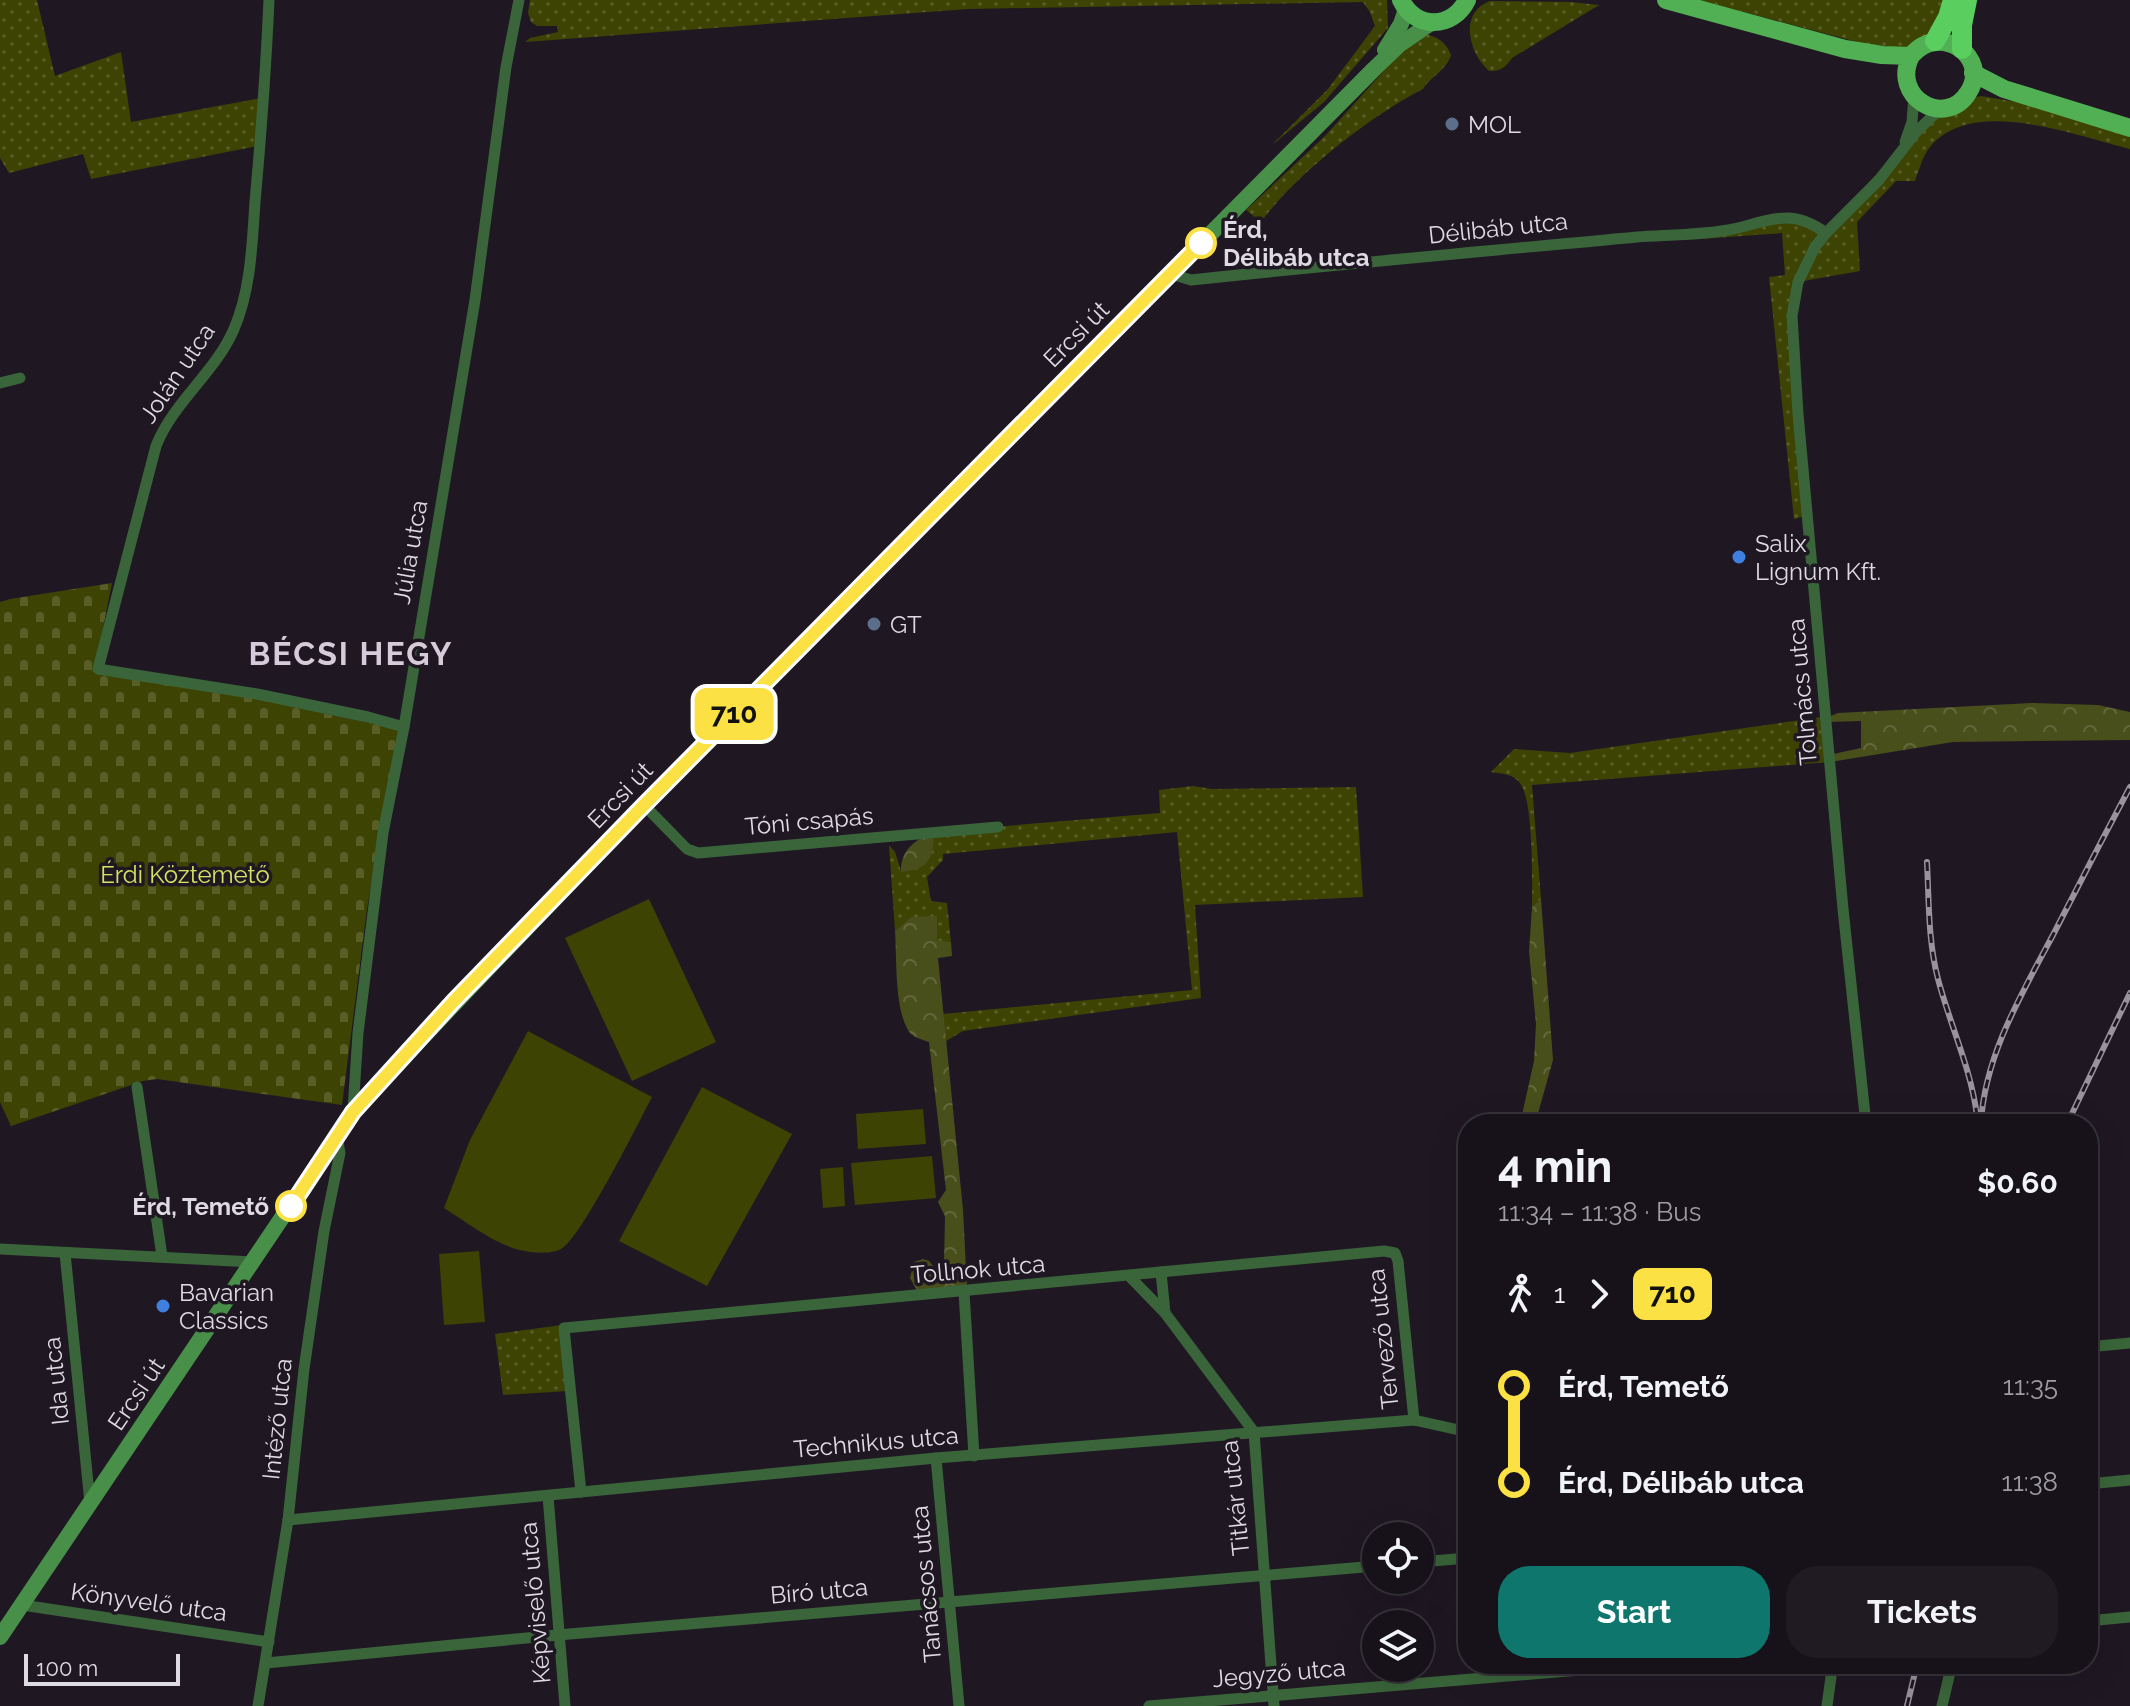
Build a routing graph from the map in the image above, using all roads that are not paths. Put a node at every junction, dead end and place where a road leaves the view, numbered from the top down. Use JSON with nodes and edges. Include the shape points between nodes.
{"nodes":[{"id":1,"x":269,"y":0,"type":"edge"},
{"id":2,"x":519,"y":0,"type":"edge"},
{"id":3,"x":1666,"y":0,"type":"edge"},
{"id":4,"x":1953,"y":0,"type":"edge"},
{"id":5,"x":1967,"y":0,"type":"edge"},
{"id":6,"x":1469,"y":2,"type":"edge"},
{"id":7,"x":1404,"y":5,"type":"edge"},
{"id":8,"x":1431,"y":23,"type":"junction"},
{"id":9,"x":1935,"y":41,"type":"junction"},
{"id":10,"x":1845,"y":49,"type":"junction"},
{"id":11,"x":1962,"y":49,"type":"junction"},
{"id":12,"x":1911,"y":56,"type":"junction"},
{"id":13,"x":1374,"y":69,"type":"junction"},
{"id":14,"x":1973,"y":73,"type":"junction"},
{"id":15,"x":1910,"y":90,"type":"junction"},
{"id":16,"x":1962,"y":100,"type":"junction"},
{"id":17,"x":1940,"y":109,"type":"junction"},
{"id":18,"x":2067,"y":110,"type":"junction"},
{"id":19,"x":2130,"y":128,"type":"edge"},
{"id":20,"x":1902,"y":150,"type":"junction"},
{"id":21,"x":1826,"y":233,"type":"junction"},
{"id":22,"x":1173,"y":272,"type":"junction"},
{"id":23,"x":20,"y":378,"type":"dead end"},
{"id":24,"x":0,"y":383,"type":"edge"},
{"id":25,"x":404,"y":727,"type":"junction"},
{"id":26,"x":644,"y":805,"type":"junction"},
{"id":27,"x":998,"y":827,"type":"dead end"},
{"id":28,"x":137,"y":1087,"type":"dead end"},
{"id":29,"x":353,"y":1112,"type":"junction"},
{"id":30,"x":1865,"y":1114,"type":"edge"},
{"id":31,"x":337,"y":1137,"type":"junction"},
{"id":32,"x":0,"y":1249,"type":"edge"},
{"id":33,"x":65,"y":1253,"type":"junction"},
{"id":34,"x":1395,"y":1253,"type":"joint"},
{"id":35,"x":162,"y":1256,"type":"junction"},
{"id":36,"x":253,"y":1262,"type":"junction"},
{"id":37,"x":1161,"y":1272,"type":"junction"},
{"id":38,"x":1130,"y":1277,"type":"junction"},
{"id":39,"x":964,"y":1292,"type":"junction"},
{"id":40,"x":1165,"y":1313,"type":"junction"},
{"id":41,"x":2130,"y":1343,"type":"edge"},
{"id":42,"x":2098,"y":1346,"type":"edge"},
{"id":43,"x":1414,"y":1420,"type":"junction"},
{"id":44,"x":1458,"y":1430,"type":"edge"},
{"id":45,"x":1254,"y":1432,"type":"junction"},
{"id":46,"x":974,"y":1456,"type":"junction"},
{"id":47,"x":936,"y":1458,"type":"junction"},
{"id":48,"x":2130,"y":1480,"type":"edge"},
{"id":49,"x":2098,"y":1483,"type":"edge"},
{"id":50,"x":581,"y":1492,"type":"junction"},
{"id":51,"x":548,"y":1496,"type":"junction"},
{"id":52,"x":90,"y":1506,"type":"junction"},
{"id":53,"x":288,"y":1520,"type":"junction"},
{"id":54,"x":1458,"y":1559,"type":"edge"},
{"id":55,"x":1434,"y":1561,"type":"edge"},
{"id":56,"x":1362,"y":1567,"type":"edge"},
{"id":57,"x":1264,"y":1576,"type":"junction"},
{"id":58,"x":950,"y":1602,"type":"junction"},
{"id":59,"x":22,"y":1605,"type":"junction"},
{"id":60,"x":2130,"y":1617,"type":"edge"},
{"id":61,"x":2098,"y":1620,"type":"edge"},
{"id":62,"x":558,"y":1635,"type":"junction"},
{"id":63,"x":0,"y":1637,"type":"edge"},
{"id":64,"x":269,"y":1642,"type":"junction"},
{"id":65,"x":266,"y":1663,"type":"junction"},
{"id":66,"x":1549,"y":1674,"type":"edge"},
{"id":67,"x":1831,"y":1674,"type":"edge"},
{"id":68,"x":1950,"y":1674,"type":"edge"},
{"id":69,"x":1273,"y":1701,"type":"edge"},
{"id":70,"x":258,"y":1706,"type":"edge"},
{"id":71,"x":565,"y":1706,"type":"edge"},
{"id":72,"x":959,"y":1706,"type":"edge"},
{"id":73,"x":1149,"y":1706,"type":"edge"},
{"id":74,"x":1827,"y":1706,"type":"edge"},
{"id":75,"x":1942,"y":1706,"type":"edge"}],
"edges":[{"from":1,"to":25,"type":"street","name":"Jolán utca","via":[[245,295],[222,351],[171,416],[156,446],[98,669],[257,694]]},
{"from":2,"to":25,"type":"street","name":"Júlia utca"},
{"from":3,"to":10,"type":"main road"},
{"from":4,"to":9,"type":"highway"},
{"from":5,"to":11,"type":"highway"},
{"from":6,"to":8,"type":"main road","via":[[1451,18]]},
{"from":7,"to":8,"type":"main road"},
{"from":7,"to":13,"type":"main road","name":"Ercsi út","via":[[1401,24]]},
{"from":8,"to":13,"type":"main road","name":"Ercsi út"},
{"from":9,"to":11,"type":"main road"},
{"from":9,"to":12,"type":"main road"},
{"from":10,"to":12,"type":"main road"},
{"from":10,"to":15,"type":"main road","via":[[1889,69]]},
{"from":11,"to":14,"type":"main road"},
{"from":12,"to":15,"type":"main road"},
{"from":13,"to":22,"type":"main road","name":"Ercsi út"},
{"from":14,"to":16,"type":"main road"},
{"from":14,"to":18,"type":"main road"},
{"from":15,"to":17,"type":"main road","via":[[1923,104]]},
{"from":15,"to":20,"type":"street","name":"Tolmács utca","via":[[1912,122]]},
{"from":16,"to":17,"type":"main road"},
{"from":16,"to":18,"type":"main road","via":[[1981,96]]},
{"from":17,"to":20,"type":"street","name":"Tolmács utca"},
{"from":18,"to":19,"type":"main road"},
{"from":20,"to":21,"type":"street","name":"Tolmács utca"},
{"from":21,"to":22,"type":"street","name":"Délibáb utca","via":[[1787,218],[1725,231],[1191,280]]},
{"from":21,"to":30,"type":"street","name":"Tolmács utca","via":[[1798,282],[1792,334]]},
{"from":22,"to":26,"type":"main road","name":"Ercsi út"},
{"from":23,"to":24,"type":"street"},
{"from":25,"to":29,"type":"street","name":"Júlia utca","via":[[370,923]]},
{"from":26,"to":27,"type":"street","name":"Tóni csapás","via":[[687,849],[698,853]]},
{"from":26,"to":29,"type":"main road","name":"Ercsi út"},
{"from":28,"to":35,"type":"street"},
{"from":29,"to":31,"type":"main road","name":"Ercsi út"},
{"from":31,"to":36,"type":"main road","name":"Ercsi út"},
{"from":31,"to":53,"type":"street","name":"Intéző utca","via":[[339,1161],[304,1369]]},
{"from":32,"to":33,"type":"street"},
{"from":33,"to":35,"type":"street"},
{"from":33,"to":52,"type":"street","name":"Ida utca"},
{"from":34,"to":37,"type":"street","name":"Tollnok utca"},
{"from":34,"to":43,"type":"street","name":"Tervező utca"},
{"from":35,"to":36,"type":"street"},
{"from":36,"to":52,"type":"main road","name":"Ercsi út"},
{"from":37,"to":38,"type":"street","name":"Tollnok utca"},
{"from":37,"to":40,"type":"street"},
{"from":38,"to":39,"type":"street","name":"Tollnok utca"},
{"from":38,"to":40,"type":"street","name":"Titkár utca"},
{"from":39,"to":46,"type":"street"},
{"from":39,"to":50,"type":"street","name":"Tollnok utca","via":[[564,1328]]},
{"from":40,"to":45,"type":"street","name":"Titkár utca"},
{"from":41,"to":42,"type":"street"},
{"from":43,"to":44,"type":"street","name":"Technikus utca"},
{"from":43,"to":45,"type":"street","name":"Technikus utca"},
{"from":45,"to":46,"type":"street","name":"Technikus utca"},
{"from":45,"to":57,"type":"street","name":"Titkár utca"},
{"from":46,"to":47,"type":"street","name":"Technikus utca"},
{"from":47,"to":50,"type":"street","name":"Technikus utca"},
{"from":47,"to":58,"type":"street","name":"Tanácsos utca"},
{"from":48,"to":49,"type":"street"},
{"from":50,"to":51,"type":"street","name":"Technikus utca"},
{"from":51,"to":53,"type":"street","name":"Technikus utca"},
{"from":51,"to":62,"type":"street","name":"Képviselő utca"},
{"from":52,"to":59,"type":"main road","name":"Ercsi út"},
{"from":53,"to":64,"type":"street","name":"Intéző utca"},
{"from":54,"to":55,"type":"street"},
{"from":56,"to":57,"type":"street","name":"Bíró utca"},
{"from":57,"to":58,"type":"street","name":"Bíró utca"},
{"from":57,"to":69,"type":"street","name":"Titkár utca"},
{"from":58,"to":62,"type":"street","name":"Bíró utca"},
{"from":58,"to":72,"type":"street","name":"Tanácsos utca"},
{"from":59,"to":63,"type":"main road","name":"Ercsi út"},
{"from":59,"to":64,"type":"street","name":"Könyvelő utca"},
{"from":60,"to":61,"type":"street"},
{"from":62,"to":65,"type":"street","name":"Bíró utca"},
{"from":62,"to":71,"type":"street","name":"Képviselő utca"},
{"from":64,"to":65,"type":"street","name":"Intéző utca"},
{"from":65,"to":70,"type":"street","name":"Intéző utca"},
{"from":66,"to":69,"type":"street","name":"Jegyző utca"},
{"from":67,"to":74,"type":"street"},
{"from":68,"to":75,"type":"street"},
{"from":69,"to":73,"type":"street","name":"Jegyző utca"}]}
